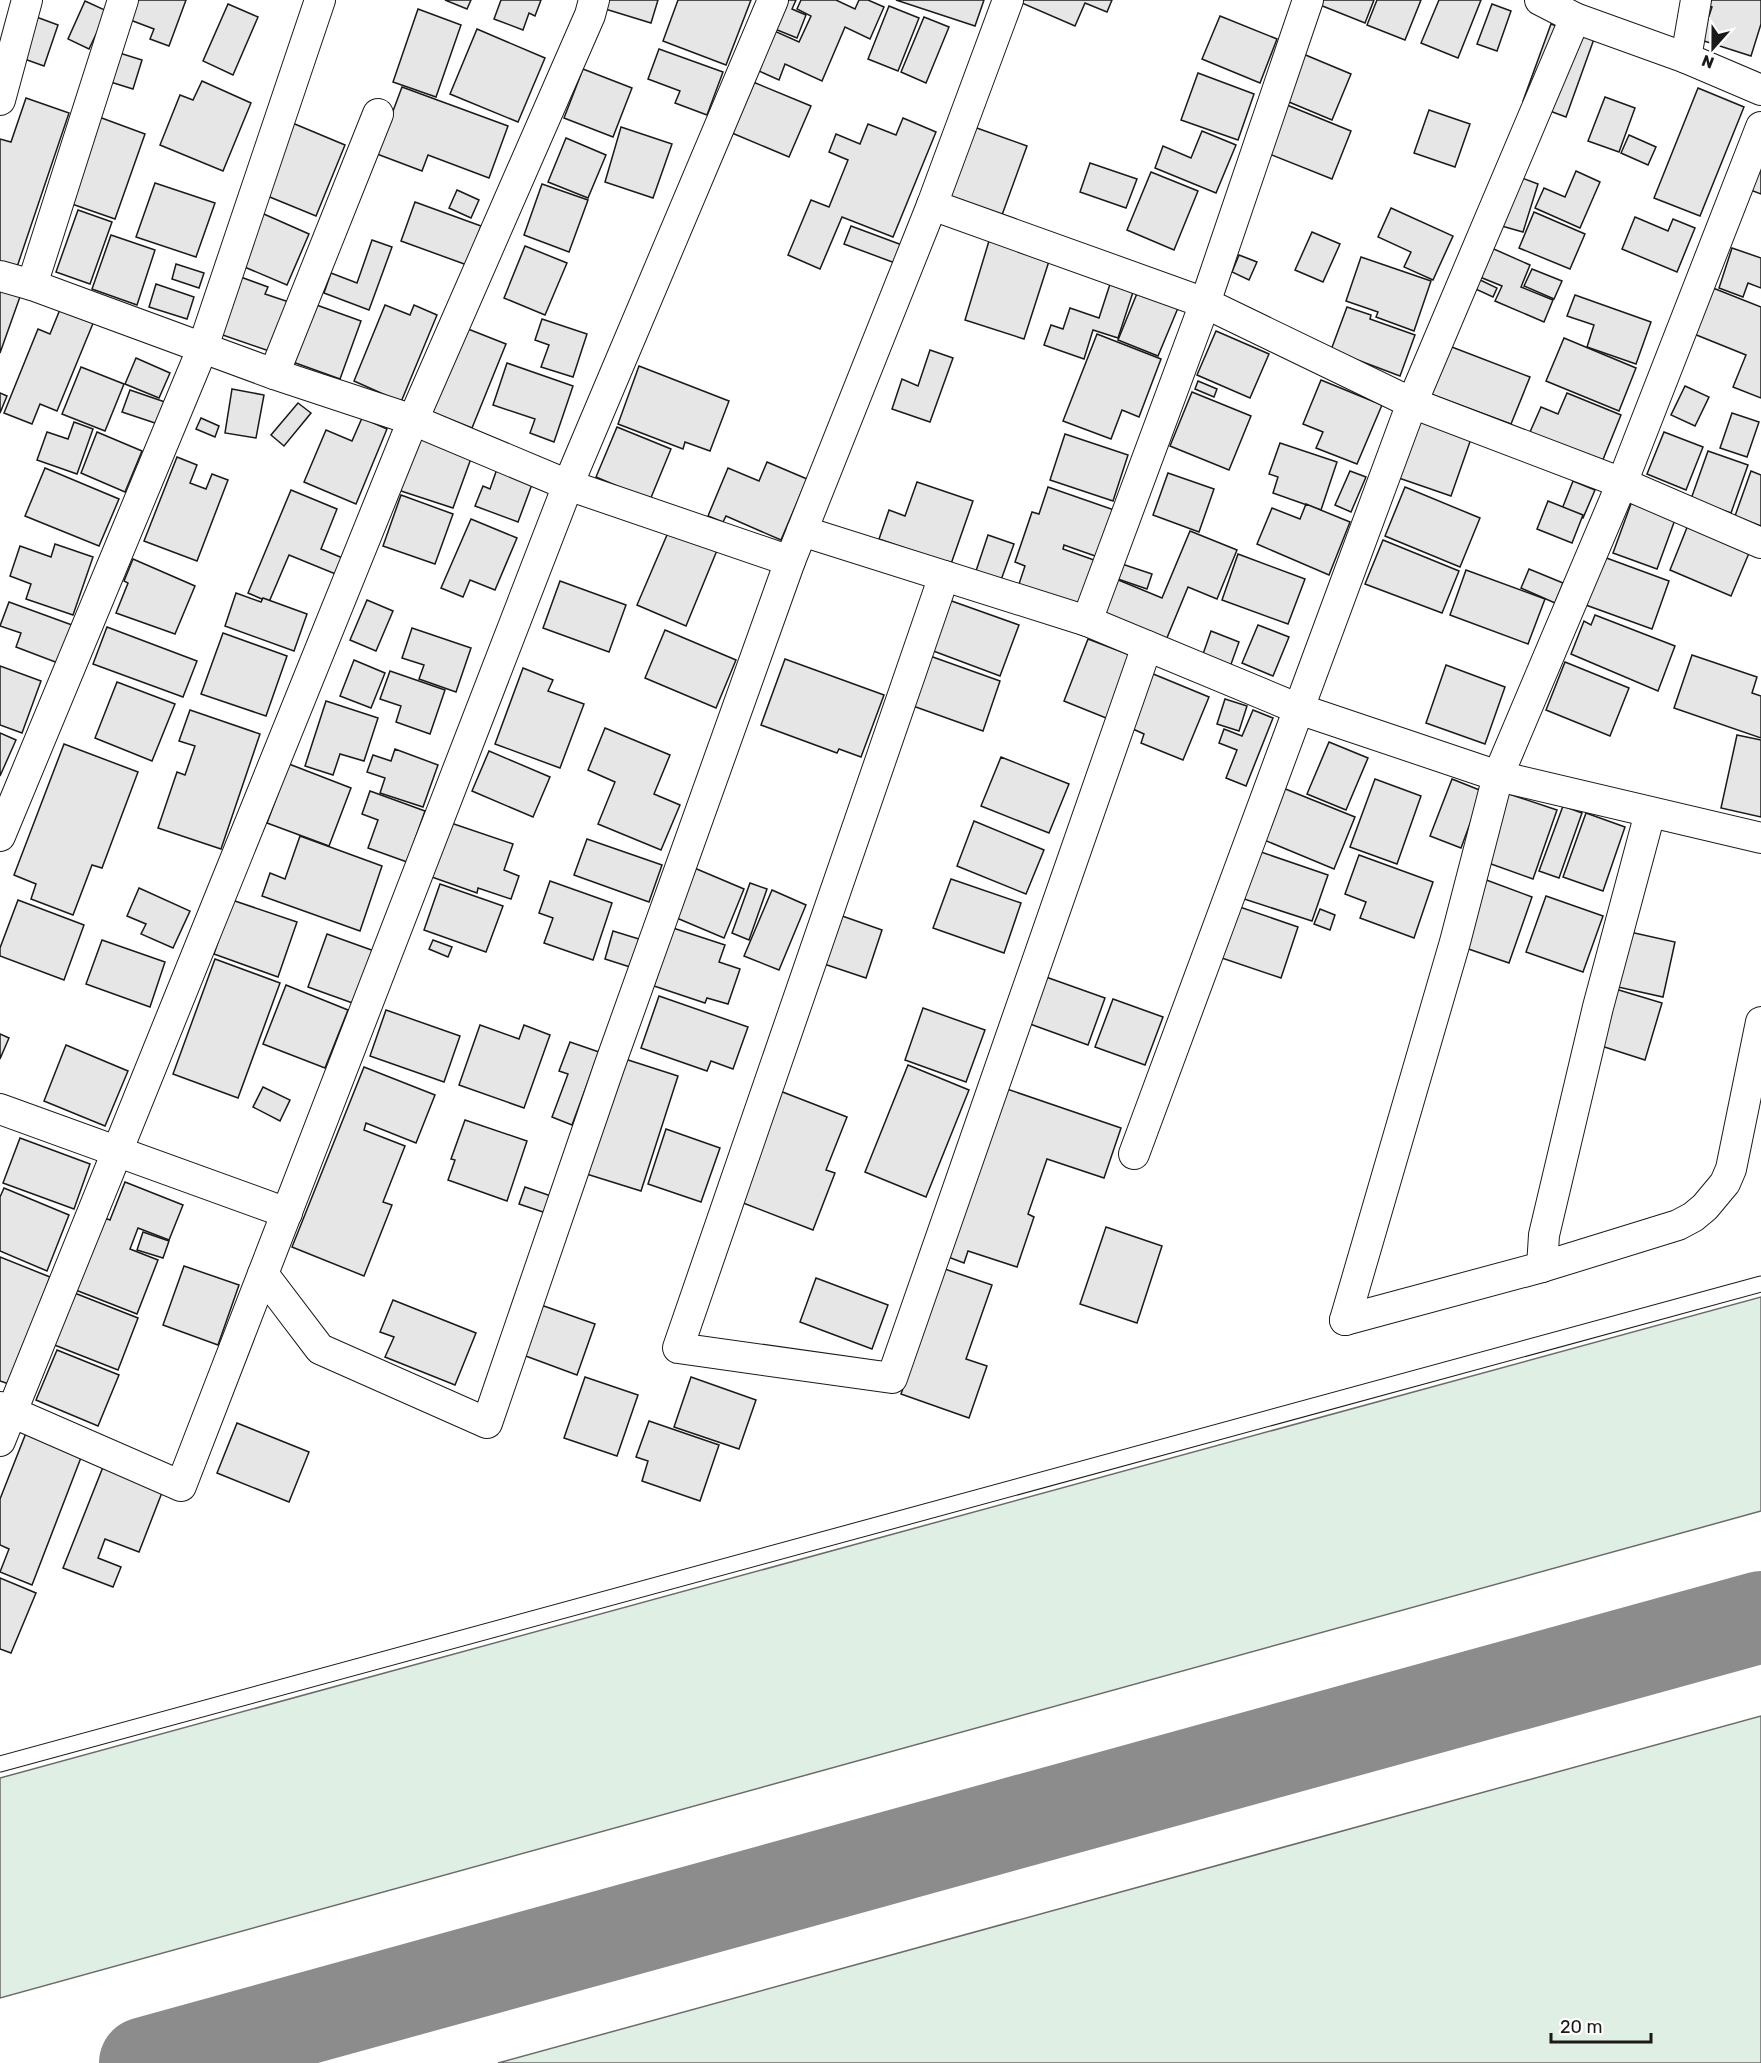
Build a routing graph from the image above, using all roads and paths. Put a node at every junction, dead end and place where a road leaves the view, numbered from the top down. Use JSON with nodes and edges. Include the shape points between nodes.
{"nodes":[{"id":1,"x":27,"y":0,"type":"edge"},
{"id":2,"x":123,"y":0,"type":"edge"},
{"id":3,"x":320,"y":0,"type":"edge"},
{"id":4,"x":594,"y":0,"type":"edge"},
{"id":5,"x":773,"y":0,"type":"edge"},
{"id":6,"x":1008,"y":0,"type":"edge"},
{"id":7,"x":1308,"y":0,"type":"edge"},
{"id":8,"x":1540,"y":0,"type":"edge"},
{"id":9,"x":1696,"y":0,"type":"edge"},
{"id":10,"x":1575,"y":18,"type":"junction"},
{"id":11,"x":1686,"y":58,"type":"junction"},
{"id":12,"x":1761,"y":90,"type":"edge"},
{"id":13,"x":0,"y":100,"type":"edge"},
{"id":14,"x":378,"y":114,"type":"dead end"},
{"id":15,"x":1761,"y":127,"type":"edge"},
{"id":16,"x":932,"y":205,"type":"junction"},
{"id":17,"x":0,"y":276,"type":"edge"},
{"id":18,"x":32,"y":285,"type":"junction"},
{"id":19,"x":1204,"y":303,"type":"junction"},
{"id":20,"x":203,"y":347,"type":"junction"},
{"id":21,"x":274,"y":374,"type":"junction"},
{"id":22,"x":1412,"y":403,"type":"junction"},
{"id":23,"x":413,"y":420,"type":"junction"},
{"id":24,"x":1622,"y":483,"type":"junction"},
{"id":25,"x":568,"y":485,"type":"junction"},
{"id":26,"x":802,"y":531,"type":"junction"},
{"id":27,"x":1761,"y":543,"type":"edge"},
{"id":28,"x":790,"y":561,"type":"junction"},
{"id":29,"x":944,"y":576,"type":"junction"},
{"id":30,"x":1086,"y":621,"type":"junction"},
{"id":31,"x":1147,"y":646,"type":"junction"},
{"id":32,"x":1299,"y":709,"type":"junction"},
{"id":33,"x":1498,"y":776,"type":"junction"},
{"id":34,"x":1650,"y":813,"type":"junction"},
{"id":35,"x":0,"y":836,"type":"edge"},
{"id":36,"x":1761,"y":838,"type":"edge"},
{"id":37,"x":1761,"y":1022,"type":"edge"},
{"id":38,"x":0,"y":1109,"type":"edge"},
{"id":39,"x":117,"y":1151,"type":"junction"},
{"id":40,"x":1134,"y":1154,"type":"dead end"},
{"id":41,"x":287,"y":1213,"type":"junction"},
{"id":42,"x":1542,"y":1267,"type":"junction"},
{"id":43,"x":263,"y":1275,"type":"junction"},
{"id":44,"x":1761,"y":1284,"type":"edge"},
{"id":45,"x":6,"y":1409,"type":"edge"},
{"id":46,"x":0,"y":1441,"type":"edge"},
{"id":47,"x":0,"y":1764,"type":"edge"}],
"edges":[{"from":1,"to":13,"type":"street"},
{"from":2,"to":18,"type":"street"},
{"from":3,"to":20,"type":"street"},
{"from":4,"to":23,"type":"street"},
{"from":5,"to":25,"type":"street"},
{"from":6,"to":16,"type":"street"},
{"from":7,"to":19,"type":"street"},
{"from":8,"to":10,"type":"street"},
{"from":9,"to":11,"type":"street"},
{"from":10,"to":11,"type":"street"},
{"from":10,"to":22,"type":"street"},
{"from":11,"to":12,"type":"street"},
{"from":14,"to":21,"type":"street"},
{"from":15,"to":24,"type":"street"},
{"from":16,"to":19,"type":"street"},
{"from":16,"to":26,"type":"street"},
{"from":17,"to":18,"type":"street"},
{"from":18,"to":20,"type":"street"},
{"from":19,"to":22,"type":"street"},
{"from":19,"to":30,"type":"street"},
{"from":20,"to":21,"type":"street"},
{"from":20,"to":35,"type":"street"},
{"from":21,"to":23,"type":"street"},
{"from":22,"to":24,"type":"street"},
{"from":22,"to":32,"type":"street"},
{"from":23,"to":25,"type":"street"},
{"from":23,"to":39,"type":"street"},
{"from":24,"to":27,"type":"street"},
{"from":24,"to":33,"type":"street"},
{"from":25,"to":28,"type":"street"},
{"from":25,"to":41,"type":"street"},
{"from":26,"to":28,"type":"street"},
{"from":26,"to":29,"type":"street"},
{"from":28,"to":43,"type":"street","via":[[487,1423],[320,1349]]},
{"from":29,"to":30,"type":"street"},
{"from":29,"to":31,"type":"street","via":[[678,1348],[892,1378]]},
{"from":30,"to":31,"type":"street"},
{"from":31,"to":32,"type":"street"},
{"from":32,"to":33,"type":"street"},
{"from":32,"to":40,"type":"street"},
{"from":33,"to":34,"type":"street"},
{"from":33,"to":42,"type":"street","via":[[1455,942],[1345,1320]]},
{"from":34,"to":36,"type":"street"},
{"from":34,"to":42,"type":"street","via":[[1593,1029],[1544,1235]]},
{"from":37,"to":42,"type":"street","via":[[1733,1161],[1716,1196],[1678,1225]]},
{"from":38,"to":39,"type":"street"},
{"from":39,"to":41,"type":"street"},
{"from":39,"to":45,"type":"street"},
{"from":41,"to":43,"type":"street"},
{"from":43,"to":45,"type":"street","via":[[181,1486]]},
{"from":44,"to":47,"type":"lane"},
{"from":45,"to":46,"type":"street"}]}
